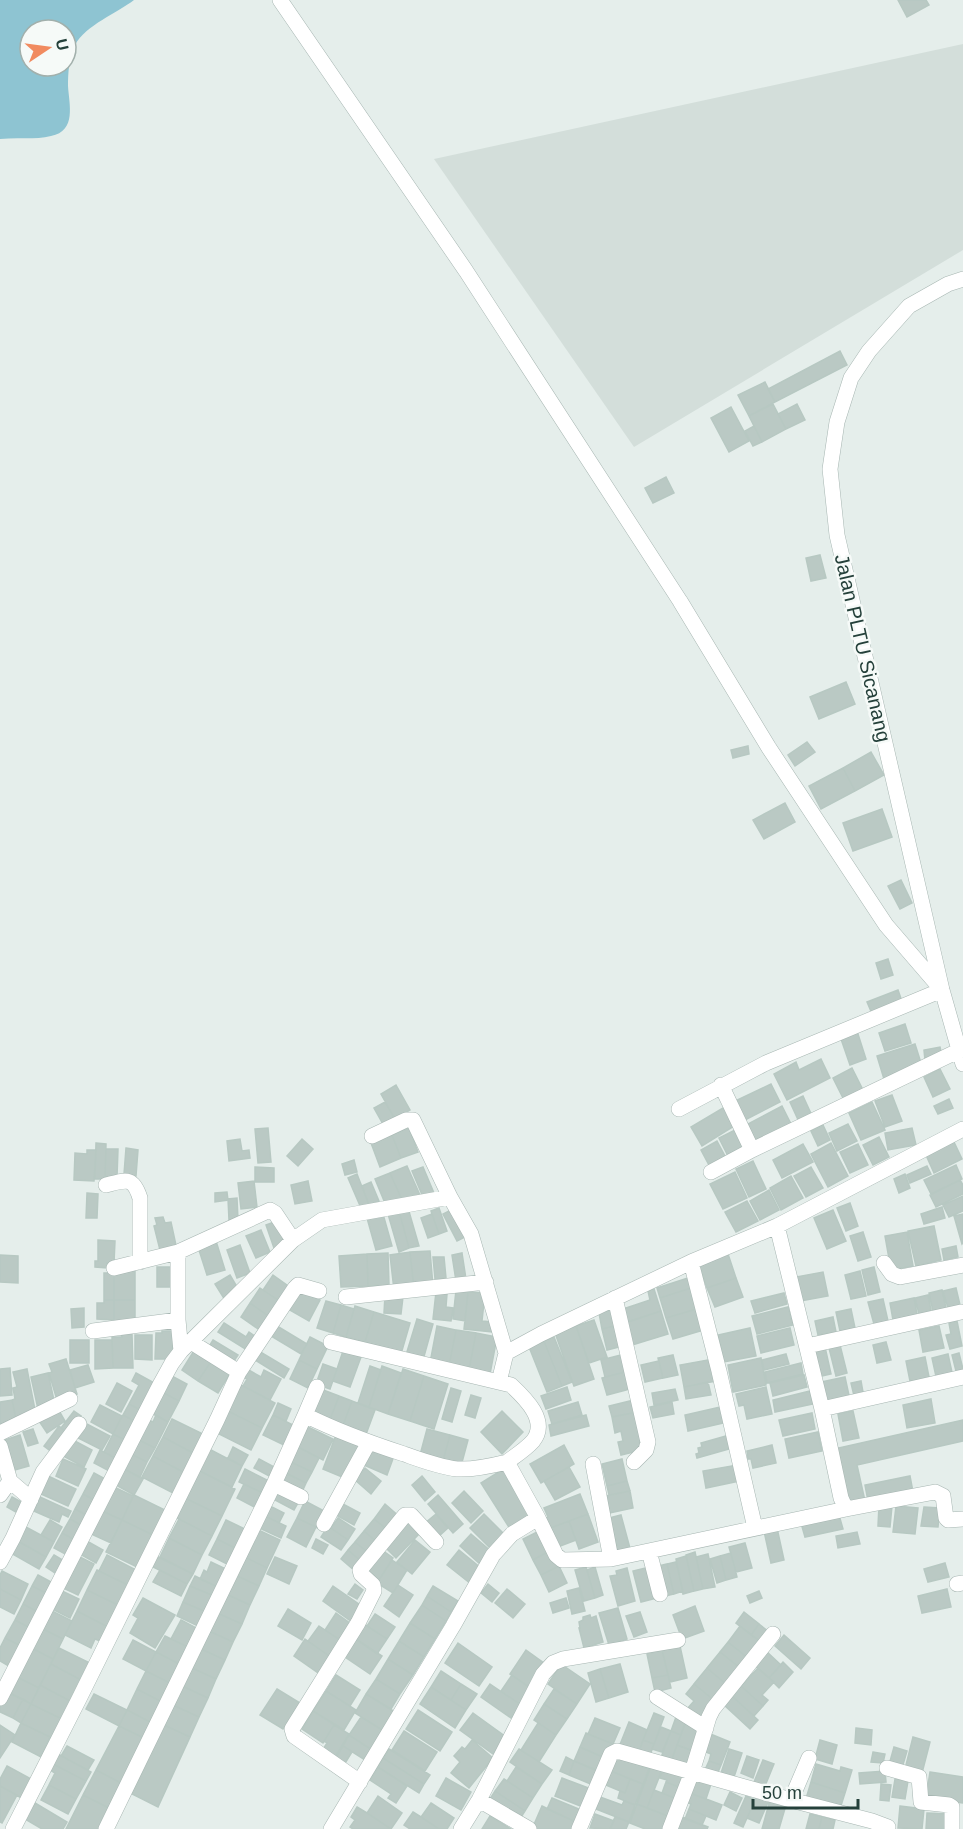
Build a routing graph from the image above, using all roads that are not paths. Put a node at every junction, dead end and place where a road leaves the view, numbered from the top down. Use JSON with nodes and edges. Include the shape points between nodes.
{"nodes":[{"id":1,"x":280,"y":0,"type":"edge"},
{"id":2,"x":963,"y":279,"type":"edge"},
{"id":3,"x":942,"y":990,"type":"junction"},
{"id":4,"x":961,"y":1057,"type":"edge"},
{"id":5,"x":721,"y":1085,"type":"junction"},
{"id":6,"x":679,"y":1108,"type":"dead end"},
{"id":7,"x":963,"y":1129,"type":"edge"},
{"id":8,"x":372,"y":1136,"type":"dead end"},
{"id":9,"x":752,"y":1150,"type":"junction"},
{"id":10,"x":711,"y":1172,"type":"dead end"},
{"id":11,"x":106,"y":1185,"type":"dead end"},
{"id":12,"x":450,"y":1197,"type":"junction"},
{"id":13,"x":777,"y":1226,"type":"junction"},
{"id":14,"x":293,"y":1240,"type":"junction"},
{"id":15,"x":178,"y":1252,"type":"junction"},
{"id":16,"x":140,"y":1262,"type":"junction"},
{"id":17,"x":691,"y":1262,"type":"junction"},
{"id":18,"x":884,"y":1263,"type":"dead end"},
{"id":19,"x":963,"y":1265,"type":"edge"},
{"id":20,"x":114,"y":1268,"type":"dead end"},
{"id":21,"x":486,"y":1282,"type":"junction"},
{"id":22,"x":319,"y":1291,"type":"dead end"},
{"id":23,"x":346,"y":1297,"type":"dead end"},
{"id":24,"x":615,"y":1298,"type":"junction"},
{"id":25,"x":961,"y":1312,"type":"dead end"},
{"id":26,"x":178,"y":1320,"type":"junction"},
{"id":27,"x":93,"y":1331,"type":"dead end"},
{"id":28,"x":331,"y":1342,"type":"dead end"},
{"id":29,"x":186,"y":1346,"type":"junction"},
{"id":30,"x":807,"y":1346,"type":"junction"},
{"id":31,"x":506,"y":1353,"type":"junction"},
{"id":32,"x":239,"y":1372,"type":"junction"},
{"id":33,"x":963,"y":1377,"type":"edge"},
{"id":34,"x":499,"y":1382,"type":"junction"},
{"id":35,"x":316,"y":1386,"type":"dead end"},
{"id":36,"x":70,"y":1399,"type":"dead end"},
{"id":37,"x":822,"y":1409,"type":"junction"},
{"id":38,"x":305,"y":1415,"type":"junction"},
{"id":39,"x":79,"y":1424,"type":"dead end"},
{"id":40,"x":0,"y":1433,"type":"edge"},
{"id":41,"x":369,"y":1442,"type":"junction"},
{"id":42,"x":0,"y":1446,"type":"edge"},
{"id":43,"x":507,"y":1462,"type":"junction"},
{"id":44,"x":634,"y":1462,"type":"dead end"},
{"id":45,"x":593,"y":1464,"type":"dead end"},
{"id":46,"x":10,"y":1481,"type":"junction"},
{"id":47,"x":274,"y":1484,"type":"junction"},
{"id":48,"x":0,"y":1495,"type":"edge"},
{"id":49,"x":301,"y":1497,"type":"dead end"},
{"id":50,"x":31,"y":1499,"type":"junction"},
{"id":51,"x":846,"y":1509,"type":"junction"},
{"id":52,"x":538,"y":1518,"type":"junction"},
{"id":53,"x":963,"y":1519,"type":"edge"},
{"id":54,"x":324,"y":1524,"type":"dead end"},
{"id":55,"x":755,"y":1528,"type":"junction"},
{"id":56,"x":436,"y":1542,"type":"dead end"},
{"id":57,"x":649,"y":1551,"type":"junction"},
{"id":58,"x":611,"y":1559,"type":"junction"},
{"id":59,"x":0,"y":1562,"type":"edge"},
{"id":60,"x":660,"y":1594,"type":"dead end"},
{"id":61,"x":773,"y":1634,"type":"dead end"},
{"id":62,"x":678,"y":1640,"type":"dead end"},
{"id":63,"x":657,"y":1697,"type":"dead end"},
{"id":64,"x":0,"y":1698,"type":"edge"},
{"id":65,"x":706,"y":1728,"type":"junction"},
{"id":66,"x":809,"y":1758,"type":"dead end"},
{"id":67,"x":887,"y":1768,"type":"dead end"},
{"id":68,"x":692,"y":1772,"type":"junction"},
{"id":69,"x":360,"y":1782,"type":"junction"},
{"id":70,"x":479,"y":1800,"type":"junction"},
{"id":71,"x":791,"y":1800,"type":"junction"},
{"id":72,"x":856,"y":1823,"type":"edge"},
{"id":73,"x":888,"y":1827,"type":"dead end"},
{"id":74,"x":13,"y":1829,"type":"edge"},
{"id":75,"x":106,"y":1829,"type":"edge"},
{"id":76,"x":331,"y":1829,"type":"edge"},
{"id":77,"x":461,"y":1829,"type":"edge"},
{"id":78,"x":529,"y":1829,"type":"edge"},
{"id":79,"x":579,"y":1829,"type":"edge"},
{"id":80,"x":670,"y":1829,"type":"edge"},
{"id":81,"x":952,"y":1829,"type":"edge"}],
"edges":[{"from":1,"to":3,"type":"street","via":[[466,272],[886,925]]},
{"from":2,"to":3,"type":"street","name":"Jalan PLTU Sicanang","via":[[909,306],[869,351],[851,378],[837,422],[830,469],[837,536]]},
{"from":3,"to":4,"type":"street","name":"Jalan PLTU Sicanang"},
{"from":3,"to":5,"type":"street"},
{"from":4,"to":9,"type":"street"},
{"from":5,"to":6,"type":"street"},
{"from":5,"to":9,"type":"street"},
{"from":7,"to":13,"type":"street"},
{"from":8,"to":12,"type":"street","via":[[413,1120]]},
{"from":9,"to":10,"type":"street"},
{"from":11,"to":16,"type":"street","via":[[124,1180],[137,1188]]},
{"from":12,"to":14,"type":"street","via":[[322,1220]]},
{"from":12,"to":21,"type":"street","via":[[471,1234]]},
{"from":13,"to":17,"type":"street"},
{"from":13,"to":30,"type":"street"},
{"from":14,"to":15,"type":"street","via":[[270,1210]]},
{"from":14,"to":29,"type":"street"},
{"from":15,"to":16,"type":"street"},
{"from":15,"to":26,"type":"street"},
{"from":16,"to":20,"type":"street"},
{"from":17,"to":24,"type":"street"},
{"from":17,"to":55,"type":"street"},
{"from":18,"to":19,"type":"street","via":[[892,1274],[900,1277]]},
{"from":21,"to":23,"type":"street"},
{"from":21,"to":31,"type":"street"},
{"from":22,"to":32,"type":"street","via":[[295,1288]]},
{"from":24,"to":31,"type":"street"},
{"from":24,"to":44,"type":"street","via":[[648,1442]]},
{"from":25,"to":30,"type":"street"},
{"from":26,"to":27,"type":"street"},
{"from":26,"to":29,"type":"street"},
{"from":28,"to":34,"type":"street"},
{"from":29,"to":32,"type":"street"},
{"from":29,"to":64,"type":"street","via":[[161,1383]]},
{"from":30,"to":37,"type":"street"},
{"from":31,"to":34,"type":"street"},
{"from":32,"to":74,"type":"street"},
{"from":33,"to":37,"type":"street"},
{"from":34,"to":43,"type":"street","via":[[511,1385],[524,1397],[538,1422],[533,1442]]},
{"from":35,"to":38,"type":"street"},
{"from":36,"to":40,"type":"street"},
{"from":37,"to":51,"type":"street"},
{"from":38,"to":41,"type":"street"},
{"from":38,"to":47,"type":"street"},
{"from":39,"to":50,"type":"street","via":[[43,1472]]},
{"from":41,"to":43,"type":"street","via":[[455,1469]]},
{"from":41,"to":54,"type":"street"},
{"from":42,"to":46,"type":"street"},
{"from":43,"to":52,"type":"street"},
{"from":45,"to":58,"type":"street"},
{"from":46,"to":48,"type":"street"},
{"from":46,"to":50,"type":"street"},
{"from":47,"to":49,"type":"street"},
{"from":47,"to":75,"type":"street"},
{"from":50,"to":59,"type":"street"},
{"from":51,"to":53,"type":"street","via":[[935,1492],[943,1496],[948,1520]]},
{"from":51,"to":55,"type":"street"},
{"from":52,"to":58,"type":"street","via":[[558,1558]]},
{"from":52,"to":69,"type":"street","via":[[512,1534],[493,1555]]},
{"from":55,"to":57,"type":"street"},
{"from":56,"to":69,"type":"street","via":[[411,1515],[405,1515],[360,1569],[374,1591],[292,1729],[294,1736]]},
{"from":57,"to":58,"type":"street"},
{"from":57,"to":60,"type":"street"},
{"from":61,"to":65,"type":"street","via":[[713,1709]]},
{"from":62,"to":70,"type":"street","via":[[553,1663],[543,1674]]},
{"from":63,"to":65,"type":"street"},
{"from":65,"to":68,"type":"street"},
{"from":66,"to":71,"type":"street"},
{"from":67,"to":81,"type":"street","via":[[919,1777],[921,1802],[952,1807]]},
{"from":68,"to":71,"type":"street"},
{"from":68,"to":79,"type":"street","via":[[614,1752]]},
{"from":68,"to":80,"type":"street"},
{"from":69,"to":76,"type":"street"},
{"from":70,"to":77,"type":"street"},
{"from":70,"to":78,"type":"street"},
{"from":71,"to":72,"type":"street"},
{"from":72,"to":73,"type":"street","via":[[872,1821]]}]}
